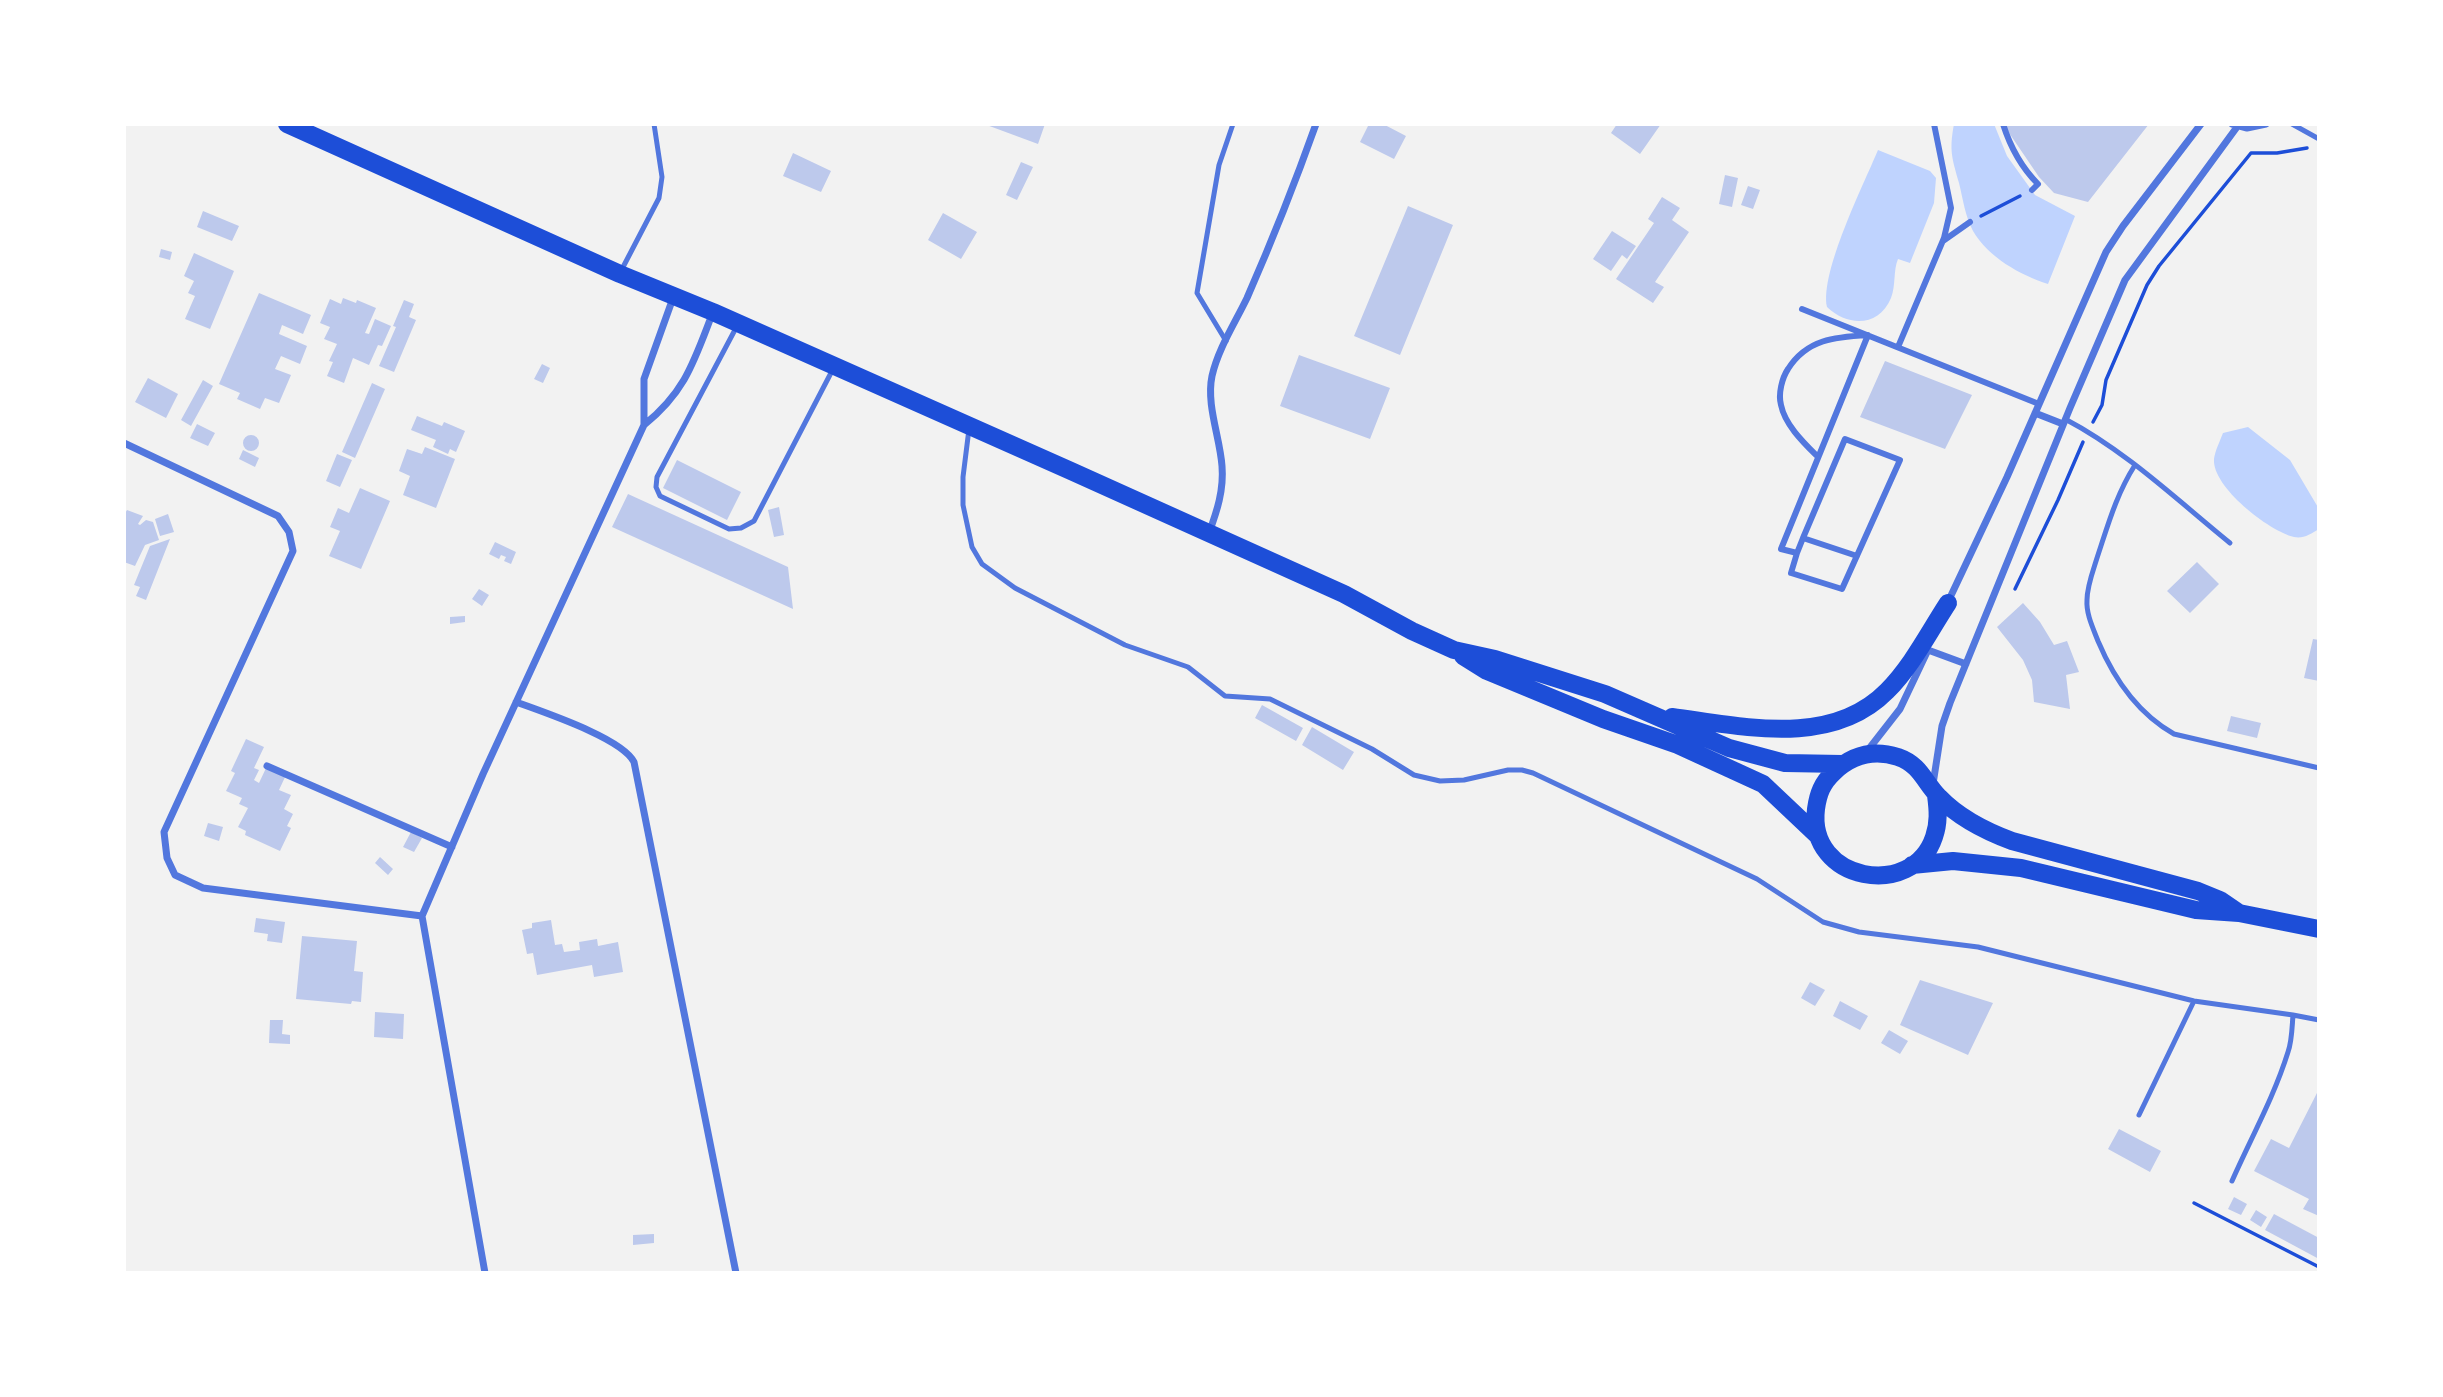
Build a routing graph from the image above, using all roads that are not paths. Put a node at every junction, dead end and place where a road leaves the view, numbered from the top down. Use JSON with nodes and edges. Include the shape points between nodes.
{"nodes":[{"id":1,"x":287,"y":124,"type":"edge"},
{"id":2,"x":654,"y":124,"type":"edge"},
{"id":3,"x":1233,"y":124,"type":"edge"},
{"id":4,"x":1316,"y":124,"type":"edge"},
{"id":5,"x":1934,"y":124,"type":"edge"},
{"id":6,"x":2003,"y":124,"type":"edge"},
{"id":7,"x":2201,"y":124,"type":"edge"},
{"id":8,"x":2266,"y":124,"type":"edge"},
{"id":9,"x":2292,"y":124,"type":"edge"},
{"id":10,"x":2234,"y":125,"type":"edge"},
{"id":11,"x":2318,"y":139,"type":"edge"},
{"id":12,"x":2032,"y":190,"type":"road end"},
{"id":13,"x":1970,"y":222,"type":"road end"},
{"id":14,"x":1942,"y":241,"type":"junction"},
{"id":15,"x":620,"y":274,"type":"junction"},
{"id":16,"x":673,"y":297,"type":"junction"},
{"id":17,"x":1802,"y":309,"type":"dead end"},
{"id":18,"x":713,"y":312,"type":"junction"},
{"id":19,"x":738,"y":324,"type":"junction"},
{"id":20,"x":1868,"y":335,"type":"junction"},
{"id":21,"x":1226,"y":341,"type":"junction"},
{"id":22,"x":1898,"y":347,"type":"junction"},
{"id":23,"x":835,"y":366,"type":"junction"},
{"id":24,"x":2039,"y":404,"type":"junction"},
{"id":25,"x":2035,"y":413,"type":"junction"},
{"id":26,"x":2064,"y":422,"type":"junction"},
{"id":27,"x":644,"y":425,"type":"junction"},
{"id":28,"x":970,"y":427,"type":"junction"},
{"id":29,"x":124,"y":443,"type":"edge"},
{"id":30,"x":1818,"y":457,"type":"junction"},
{"id":31,"x":2135,"y":465,"type":"junction"},
{"id":32,"x":1208,"y":534,"type":"junction"},
{"id":33,"x":1803,"y":538,"type":"junction"},
{"id":34,"x":2230,"y":543,"type":"dead end"},
{"id":35,"x":1797,"y":553,"type":"junction"},
{"id":36,"x":1857,"y":556,"type":"junction"},
{"id":37,"x":1948,"y":603,"type":"junction"},
{"id":38,"x":1454,"y":650,"type":"junction"},
{"id":39,"x":1928,"y":650,"type":"junction"},
{"id":40,"x":1966,"y":664,"type":"junction"},
{"id":41,"x":516,"y":702,"type":"junction"},
{"id":42,"x":1655,"y":714,"type":"junction"},
{"id":43,"x":1865,"y":754,"type":"junction"},
{"id":44,"x":1842,"y":764,"type":"junction"},
{"id":45,"x":267,"y":766,"type":"dead end"},
{"id":46,"x":2319,"y":768,"type":"edge"},
{"id":47,"x":1934,"y":791,"type":"junction"},
{"id":48,"x":1818,"y":836,"type":"junction"},
{"id":49,"x":452,"y":848,"type":"junction"},
{"id":50,"x":1912,"y":864,"type":"junction"},
{"id":51,"x":2239,"y":913,"type":"junction"},
{"id":52,"x":422,"y":916,"type":"junction"},
{"id":53,"x":2319,"y":929,"type":"edge"},
{"id":54,"x":2194,"y":1001,"type":"junction"},
{"id":55,"x":2293,"y":1015,"type":"junction"},
{"id":56,"x":2319,"y":1020,"type":"edge"},
{"id":57,"x":2139,"y":1115,"type":"dead end"},
{"id":58,"x":2232,"y":1181,"type":"dead end"},
{"id":59,"x":485,"y":1273,"type":"edge"},
{"id":60,"x":736,"y":1273,"type":"edge"}],
"edges":[{"from":1,"to":15,"type":"main road"},
{"from":2,"to":15,"type":"lane","via":[[662,177],[659,198]]},
{"from":3,"to":21,"type":"lane","via":[[1219,165],[1197,293]]},
{"from":4,"to":21,"type":"street"},
{"from":5,"to":14,"type":"street","via":[[1951,208]]},
{"from":6,"to":12,"type":"street","via":[[2008,142],[2038,184]]},
{"from":7,"to":24,"type":"street","via":[[2112,241]]},
{"from":8,"to":10,"type":"street"},
{"from":9,"to":11,"type":"lane"},
{"from":10,"to":26,"type":"street","via":[[2132,267]]},
{"from":13,"to":14,"type":"street"},
{"from":14,"to":22,"type":"street"},
{"from":15,"to":16,"type":"main road"},
{"from":16,"to":18,"type":"main road"},
{"from":16,"to":27,"type":"street","via":[[644,379]]},
{"from":17,"to":20,"type":"street"},
{"from":18,"to":19,"type":"main road"},
{"from":18,"to":27,"type":"street","via":[[676,395]]},
{"from":19,"to":23,"type":"main road"},
{"from":19,"to":23,"type":"lane","via":[[657,477],[656,487],[660,496],[729,529],[754,521]]},
{"from":20,"to":22,"type":"street"},
{"from":20,"to":30,"type":"street"},
{"from":20,"to":30,"type":"street","via":[[1819,342],[1797,355],[1784,374],[1781,406],[1797,436]]},
{"from":21,"to":32,"type":"street","via":[[1210,391],[1223,481]]},
{"from":22,"to":24,"type":"street"},
{"from":23,"to":28,"type":"main road"},
{"from":24,"to":25,"type":"street"},
{"from":25,"to":26,"type":"street"},
{"from":25,"to":37,"type":"street"},
{"from":26,"to":31,"type":"lane","via":[[2088,431]]},
{"from":26,"to":40,"type":"street"},
{"from":27,"to":41,"type":"street"},
{"from":28,"to":32,"type":"main road"},
{"from":28,"to":54,"type":"lane","via":[[963,505],[972,547],[982,564],[1076,621],[1125,645],[1188,667],[1224,696],[1270,699],[1414,775],[1440,781],[1508,770],[1533,773],[1757,878],[1823,922],[1858,932],[1978,947]]},
{"from":29,"to":52,"type":"street","via":[[278,516],[289,532],[293,551],[164,832],[167,858],[175,875],[203,888]]},
{"from":30,"to":35,"type":"street","via":[[1781,549]]},
{"from":31,"to":34,"type":"lane"},
{"from":31,"to":46,"type":"lane","via":[[2111,511],[2087,599],[2094,630],[2118,683],[2155,722],[2174,734]]},
{"from":32,"to":38,"type":"main road"},
{"from":33,"to":35,"type":"street"},
{"from":33,"to":36,"type":"street"},
{"from":33,"to":36,"type":"street","via":[[1845,439],[1900,460]]},
{"from":35,"to":36,"type":"street","via":[[1791,573],[1842,589]]},
{"from":37,"to":39,"type":"street"},
{"from":37,"to":42,"type":"main road","via":[[1902,674],[1870,706],[1851,716],[1784,729]]},
{"from":38,"to":42,"type":"main road","via":[[1547,674]]},
{"from":38,"to":48,"type":"main road","via":[[1487,671],[1678,745],[1763,784]]},
{"from":39,"to":40,"type":"street"},
{"from":39,"to":43,"type":"street","via":[[1900,709]]},
{"from":40,"to":47,"type":"street","via":[[1942,726]]},
{"from":41,"to":49,"type":"street"},
{"from":41,"to":60,"type":"street","via":[[607,740],[634,762]]},
{"from":42,"to":44,"type":"main road","via":[[1729,748],[1785,763]]},
{"from":43,"to":44,"type":"main road"},
{"from":43,"to":47,"type":"main road","via":[[1899,757],[1916,767]]},
{"from":44,"to":48,"type":"main road","via":[[1821,786],[1815,815]]},
{"from":45,"to":49,"type":"street"},
{"from":47,"to":50,"type":"main road","via":[[1935,836],[1924,855]]},
{"from":47,"to":51,"type":"main road","via":[[1958,814],[1989,832],[2198,891]]},
{"from":48,"to":50,"type":"main road","via":[[1829,856],[1845,869],[1866,876],[1895,874]]},
{"from":49,"to":52,"type":"street"},
{"from":50,"to":51,"type":"main road","via":[[1953,861],[2021,868],[2196,910]]},
{"from":51,"to":53,"type":"main road"},
{"from":52,"to":59,"type":"street"},
{"from":54,"to":55,"type":"lane"},
{"from":54,"to":57,"type":"lane"},
{"from":55,"to":56,"type":"lane"},
{"from":55,"to":58,"type":"lane","via":[[2289,1050],[2277,1085]]}]}
